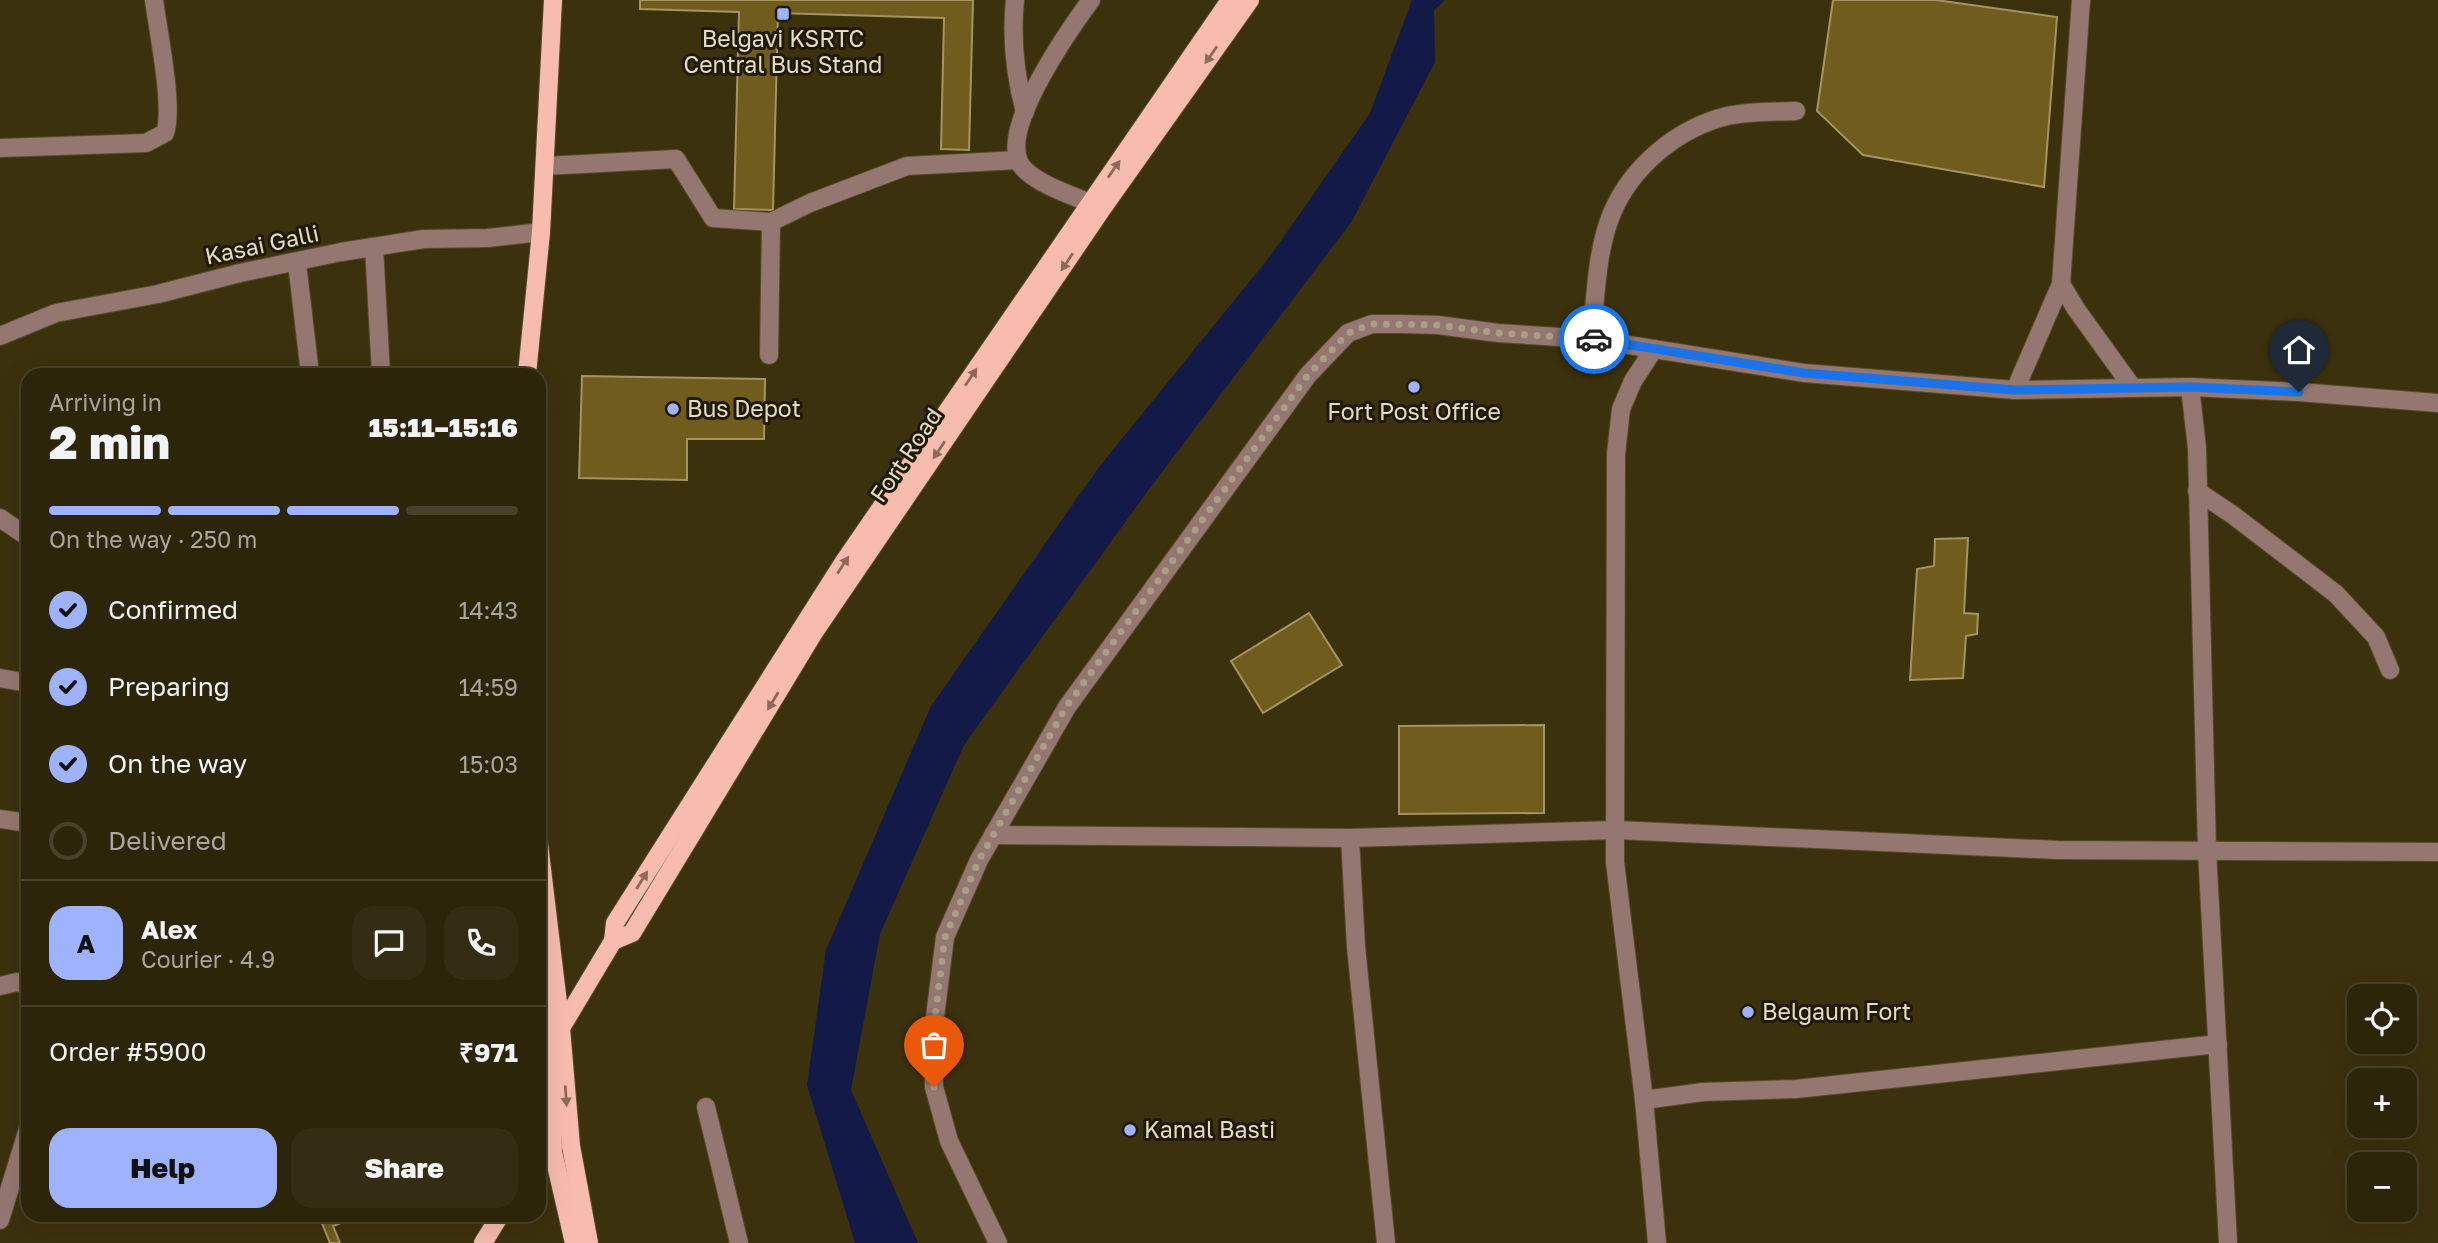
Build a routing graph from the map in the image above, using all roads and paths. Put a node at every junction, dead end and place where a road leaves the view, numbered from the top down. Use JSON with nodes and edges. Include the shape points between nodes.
{"nodes":[{"id":1,"x":154,"y":0,"type":"edge"},
{"id":2,"x":553,"y":0,"type":"edge"},
{"id":3,"x":1016,"y":0,"type":"edge"},
{"id":4,"x":1091,"y":0,"type":"edge"},
{"id":5,"x":1230,"y":0,"type":"edge"},
{"id":6,"x":1251,"y":0,"type":"edge"},
{"id":7,"x":2081,"y":0,"type":"edge"},
{"id":8,"x":1796,"y":111,"type":"dead end"},
{"id":9,"x":1025,"y":112,"type":"junction"},
{"id":10,"x":0,"y":148,"type":"edge"},
{"id":11,"x":1018,"y":160,"type":"junction"},
{"id":12,"x":545,"y":166,"type":"junction"},
{"id":13,"x":1096,"y":206,"type":"junction"},
{"id":14,"x":771,"y":222,"type":"junction"},
{"id":15,"x":541,"y":232,"type":"junction"},
{"id":16,"x":374,"y":247,"type":"junction"},
{"id":17,"x":297,"y":263,"type":"junction"},
{"id":18,"x":2061,"y":284,"type":"junction"},
{"id":19,"x":2,"y":331,"type":"edge"},
{"id":20,"x":1591,"y":339,"type":"junction"},
{"id":21,"x":1654,"y":349,"type":"junction"},
{"id":22,"x":769,"y":355,"type":"dead end"},
{"id":23,"x":309,"y":368,"type":"edge"},
{"id":24,"x":381,"y":368,"type":"edge"},
{"id":25,"x":528,"y":368,"type":"edge"},
{"id":26,"x":2190,"y":387,"type":"junction"},
{"id":27,"x":2133,"y":388,"type":"junction"},
{"id":28,"x":2015,"y":390,"type":"junction"},
{"id":29,"x":2438,"y":403,"type":"edge"},
{"id":30,"x":2197,"y":491,"type":"junction"},
{"id":31,"x":0,"y":518,"type":"edge"},
{"id":32,"x":21,"y":532,"type":"edge"},
{"id":33,"x":2390,"y":670,"type":"dead end"},
{"id":34,"x":0,"y":678,"type":"edge"},
{"id":35,"x":21,"y":681,"type":"edge"},
{"id":36,"x":0,"y":819,"type":"edge"},
{"id":37,"x":21,"y":822,"type":"edge"},
{"id":38,"x":1616,"y":830,"type":"junction"},
{"id":39,"x":993,"y":835,"type":"junction"},
{"id":40,"x":1350,"y":838,"type":"junction"},
{"id":41,"x":2207,"y":850,"type":"junction"},
{"id":42,"x":2438,"y":852,"type":"edge"},
{"id":43,"x":546,"y":903,"type":"edge"},
{"id":44,"x":21,"y":983,"type":"edge"},
{"id":45,"x":0,"y":986,"type":"edge"},
{"id":46,"x":546,"y":1027,"type":"edge"},
{"id":47,"x":561,"y":1028,"type":"junction"},
{"id":48,"x":2218,"y":1044,"type":"junction"},
{"id":49,"x":548,"y":1046,"type":"junction"},
{"id":50,"x":546,"y":1070,"type":"edge"},
{"id":51,"x":1644,"y":1100,"type":"junction"},
{"id":52,"x":706,"y":1107,"type":"dead end"},
{"id":53,"x":571,"y":1146,"type":"junction"},
{"id":54,"x":21,"y":1152,"type":"edge"},
{"id":55,"x":546,"y":1158,"type":"edge"},
{"id":56,"x":0,"y":1220,"type":"edge"},
{"id":57,"x":497,"y":1222,"type":"edge"},
{"id":58,"x":489,"y":1240,"type":"edge"},
{"id":59,"x":574,"y":1243,"type":"edge"},
{"id":60,"x":589,"y":1243,"type":"edge"},
{"id":61,"x":738,"y":1243,"type":"edge"},
{"id":62,"x":998,"y":1243,"type":"edge"},
{"id":63,"x":1386,"y":1243,"type":"edge"},
{"id":64,"x":1657,"y":1243,"type":"edge"},
{"id":65,"x":2228,"y":1243,"type":"edge"}],
"edges":[{"from":1,"to":10,"type":"street","via":[[168,103],[165,133],[146,143]]},
{"from":2,"to":12,"type":"main road"},
{"from":3,"to":9,"type":"street","via":[[1016,72]]},
{"from":4,"to":9,"type":"street","via":[[1054,51]]},
{"from":13,"to":5,"type":"main road","name":"Fort Road","one_way":true},
{"from":6,"to":13,"type":"main road","name":"Fort Road","one_way":true},
{"from":7,"to":18,"type":"street"},
{"from":8,"to":20,"type":"street","via":[[1726,117],[1695,127],[1663,147],[1636,173],[1612,212]]},
{"from":9,"to":11,"type":"street","via":[[1016,143]]},
{"from":11,"to":13,"type":"street","via":[[1054,189]]},
{"from":11,"to":14,"type":"street","via":[[907,166]]},
{"from":12,"to":14,"type":"street","via":[[676,159],[713,218]]},
{"from":12,"to":15,"type":"main road"},
{"from":13,"to":47,"type":"main road","name":"Fort Road","via":[[813,634],[632,933],[613,941]]},
{"from":14,"to":22,"type":"street"},
{"from":15,"to":16,"type":"street","name":"Kasai Galli"},
{"from":15,"to":25,"type":"main road"},
{"from":16,"to":17,"type":"street","name":"Kasai Galli"},
{"from":16,"to":24,"type":"street"},
{"from":17,"to":19,"type":"street","name":"Kasai Galli","via":[[56,313]]},
{"from":17,"to":23,"type":"street"},
{"from":18,"to":27,"type":"street"},
{"from":18,"to":28,"type":"street"},
{"from":20,"to":21,"type":"street"},
{"from":20,"to":39,"type":"street","via":[[1403,324],[1372,324],[1348,333],[1308,375],[1066,707]]},
{"from":21,"to":28,"type":"street","via":[[1804,373]]},
{"from":21,"to":38,"type":"street","via":[[1621,409],[1616,454]]},
{"from":26,"to":27,"type":"street"},
{"from":26,"to":29,"type":"street"},
{"from":26,"to":30,"type":"street"},
{"from":27,"to":28,"type":"street"},
{"from":30,"to":33,"type":"street","via":[[2336,594],[2376,637]]},
{"from":30,"to":41,"type":"street"},
{"from":31,"to":32,"type":"street"},
{"from":34,"to":35,"type":"street"},
{"from":36,"to":37,"type":"street"},
{"from":38,"to":40,"type":"street"},
{"from":38,"to":41,"type":"street","via":[[2058,850]]},
{"from":38,"to":51,"type":"street","via":[[1615,862]]},
{"from":39,"to":40,"type":"street"},
{"from":39,"to":62,"type":"street","via":[[945,937],[933,1033],[934,1087],[949,1140]]},
{"from":40,"to":63,"type":"street","via":[[1356,947]]},
{"from":41,"to":42,"type":"street"},
{"from":41,"to":48,"type":"street"},
{"from":43,"to":47,"type":"main road"},
{"from":44,"to":45,"type":"street"},
{"from":46,"to":49,"type":"main road"},
{"from":47,"to":49,"type":"main road","name":"Fort Road"},
{"from":47,"to":53,"type":"main road","one_way":true},
{"from":48,"to":51,"type":"street","via":[[1796,1089],[1703,1092]]},
{"from":48,"to":65,"type":"street"},
{"from":49,"to":50,"type":"main road"},
{"from":51,"to":64,"type":"street"},
{"from":52,"to":61,"type":"street"},
{"from":53,"to":55,"type":"main road"},
{"from":53,"to":60,"type":"main road"},
{"from":54,"to":56,"type":"street"},
{"from":55,"to":59,"type":"main road"},
{"from":57,"to":58,"type":"main road"}]}
